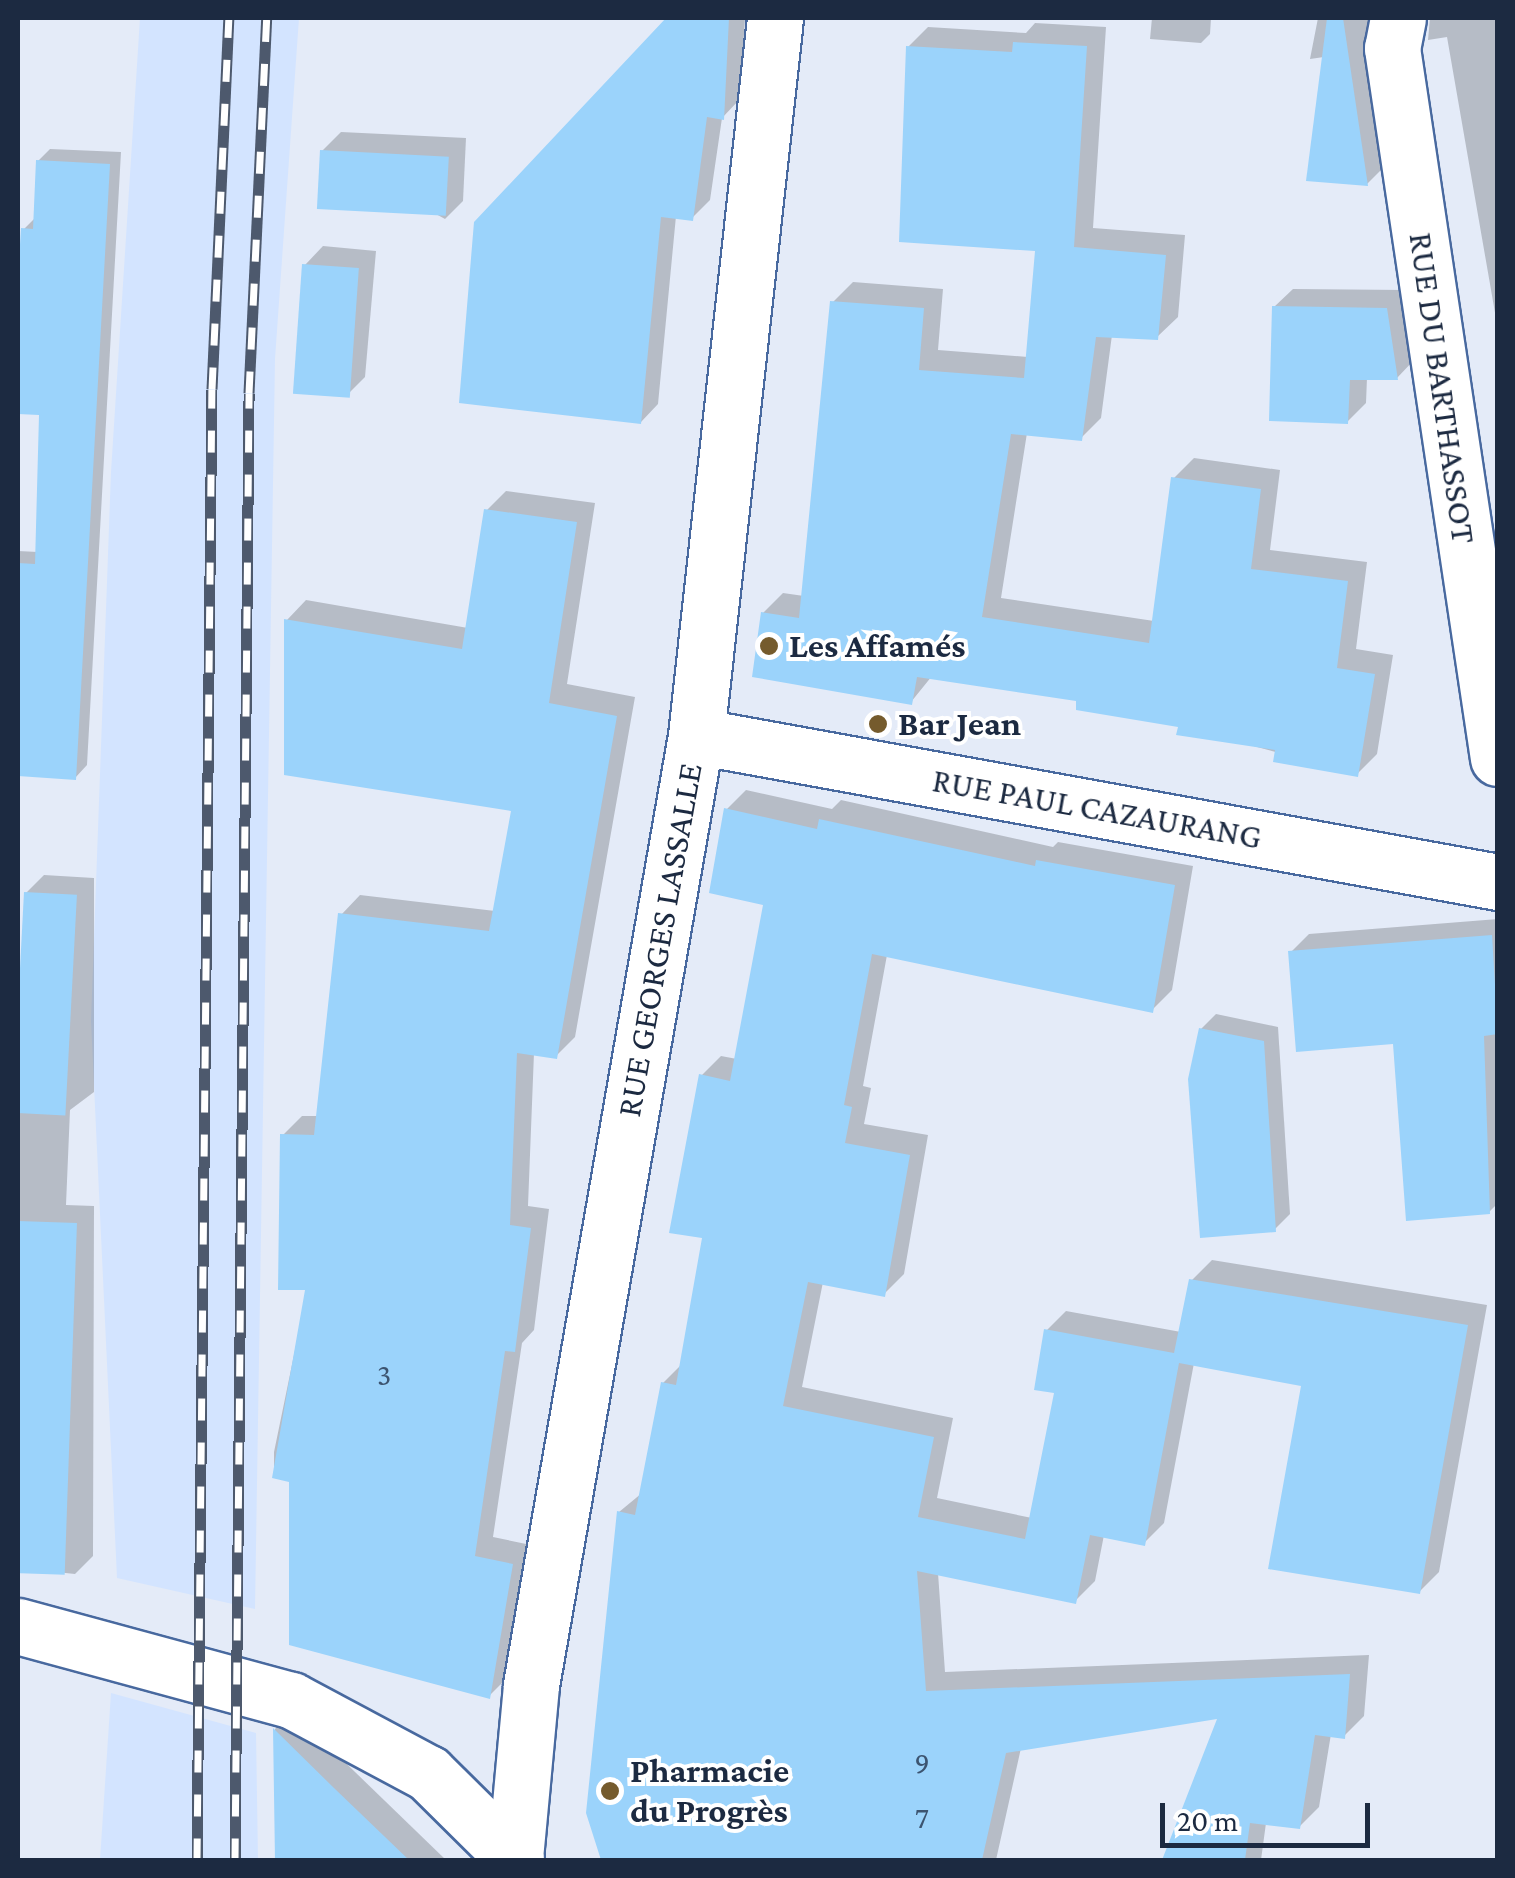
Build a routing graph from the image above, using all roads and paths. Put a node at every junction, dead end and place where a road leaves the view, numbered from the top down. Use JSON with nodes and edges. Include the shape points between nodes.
{"nodes":[{"id":1,"x":774,"y":18,"type":"edge"},
{"id":2,"x":1398,"y":18,"type":"edge"},
{"id":3,"x":696,"y":736,"type":"junction"},
{"id":4,"x":1498,"y":758,"type":"edge"},
{"id":5,"x":1498,"y":882,"type":"edge"},
{"id":6,"x":23,"y":1642,"type":"edge"},
{"id":7,"x":515,"y":1859,"type":"edge"}],
"edges":[{"from":1,"to":3,"type":"street","name":"RUE GEORGES LASSALLE"},
{"from":2,"to":4,"type":"street","name":"RUE DU BARTHASSOT","via":[[1392,48]]},
{"from":3,"to":5,"type":"street","name":"RUE PAUL CAZAURANG"},
{"from":3,"to":7,"type":"street","name":"RUE GEORGES LASSALLE","via":[[532,1685]]},
{"from":6,"to":7,"type":"street","via":[[291,1700],[428,1774]]}]}
